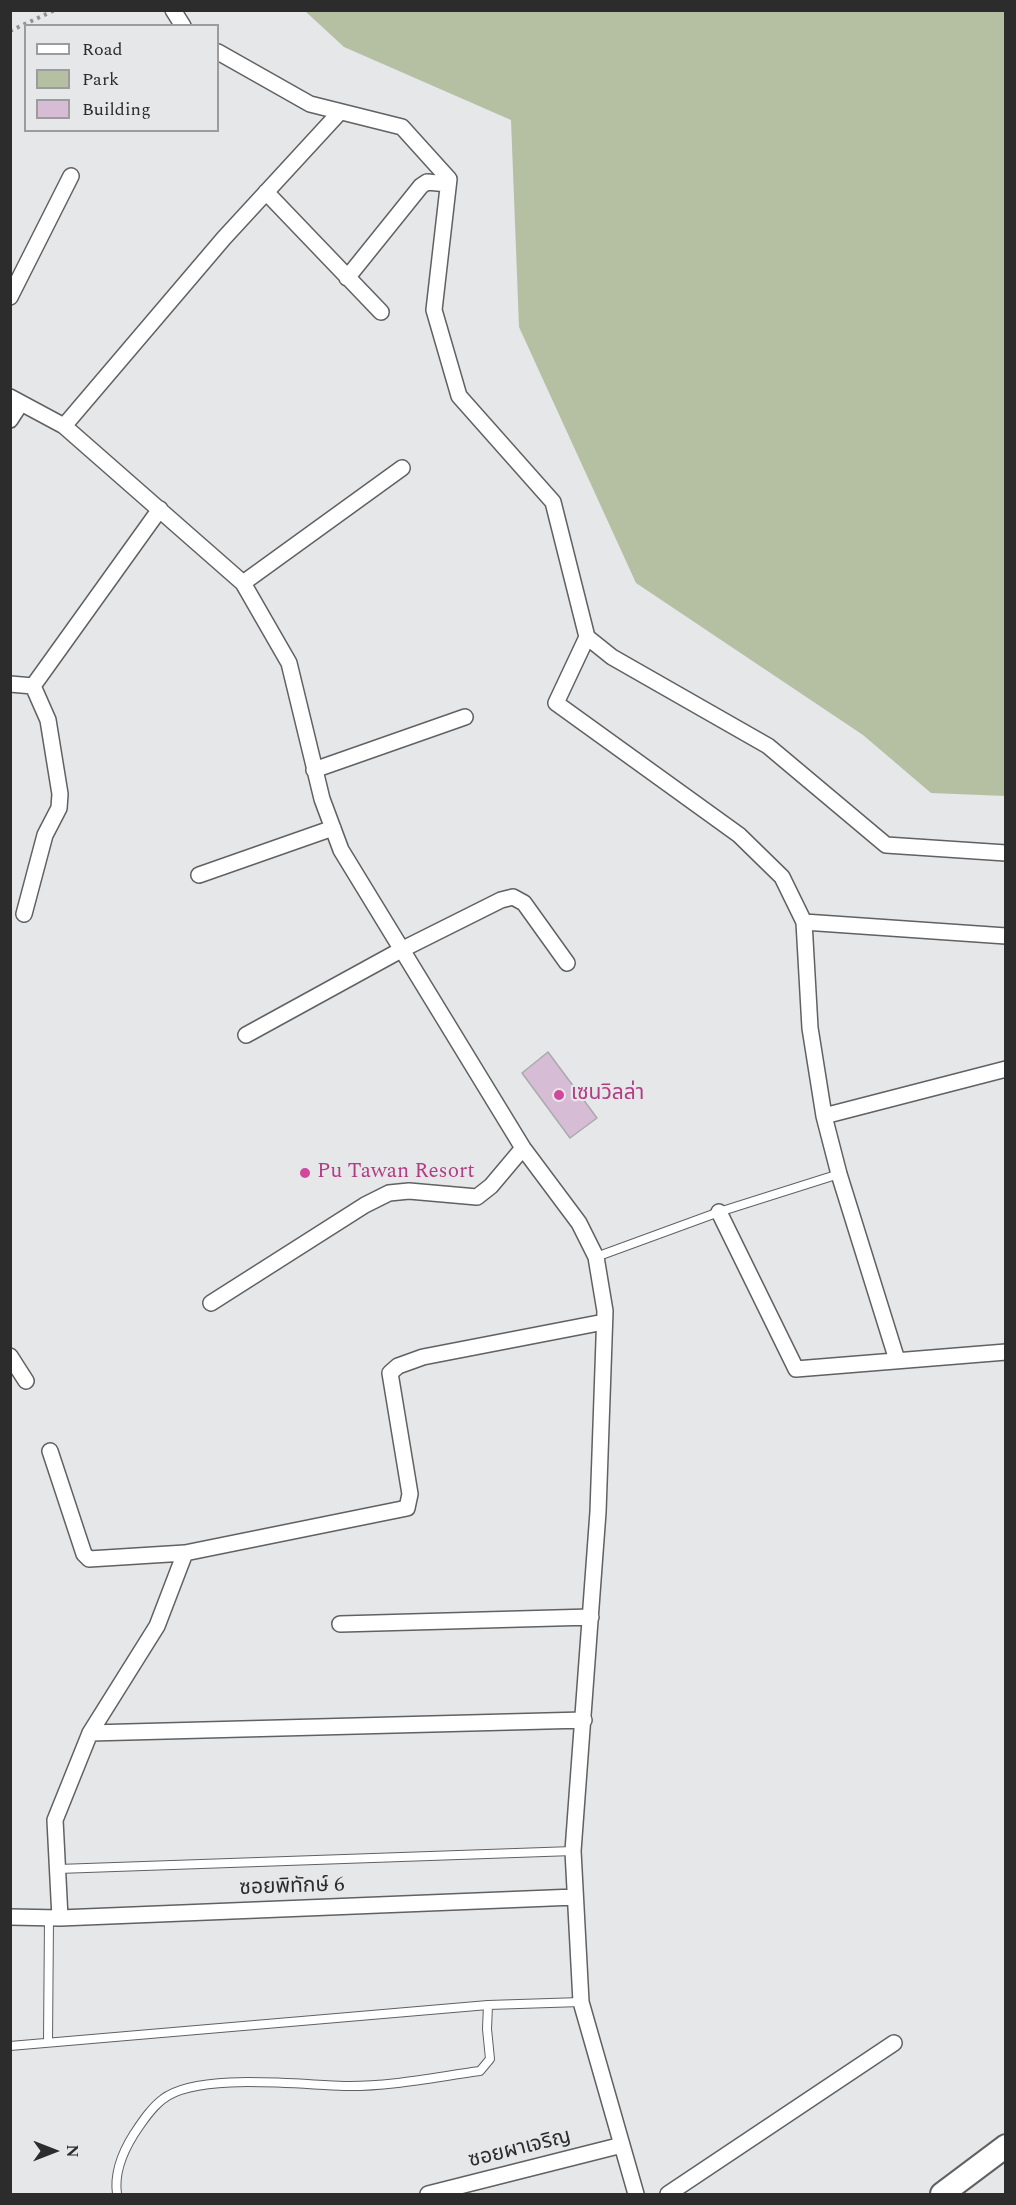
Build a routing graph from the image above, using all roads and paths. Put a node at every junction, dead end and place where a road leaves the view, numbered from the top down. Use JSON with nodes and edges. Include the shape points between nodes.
{"nodes":[{"id":1,"x":55,"y":10,"type":"edge"},
{"id":2,"x":173,"y":10,"type":"edge"},
{"id":3,"x":24,"y":24,"type":"edge"},
{"id":4,"x":25,"y":24,"type":"edge"},
{"id":5,"x":182,"y":24,"type":"edge"},
{"id":6,"x":10,"y":31,"type":"edge"},
{"id":7,"x":219,"y":53,"type":"edge"},
{"id":8,"x":340,"y":112,"type":"junction"},
{"id":9,"x":71,"y":176,"type":"dead end"},
{"id":10,"x":448,"y":184,"type":"junction"},
{"id":11,"x":266,"y":192,"type":"junction"},
{"id":12,"x":347,"y":278,"type":"junction"},
{"id":13,"x":10,"y":297,"type":"edge"},
{"id":14,"x":381,"y":312,"type":"dead end"},
{"id":15,"x":16,"y":400,"type":"edge"},
{"id":16,"x":10,"y":420,"type":"edge"},
{"id":17,"x":64,"y":426,"type":"junction"},
{"id":18,"x":402,"y":468,"type":"dead end"},
{"id":19,"x":160,"y":509,"type":"junction"},
{"id":20,"x":243,"y":583,"type":"junction"},
{"id":21,"x":586,"y":637,"type":"junction"},
{"id":22,"x":10,"y":684,"type":"edge"},
{"id":23,"x":33,"y":686,"type":"junction"},
{"id":24,"x":465,"y":717,"type":"dead end"},
{"id":25,"x":314,"y":770,"type":"junction"},
{"id":26,"x":333,"y":828,"type":"junction"},
{"id":27,"x":1005,"y":853,"type":"edge"},
{"id":28,"x":199,"y":875,"type":"dead end"},
{"id":29,"x":24,"y":914,"type":"dead end"},
{"id":30,"x":804,"y":922,"type":"junction"},
{"id":31,"x":1005,"y":936,"type":"edge"},
{"id":32,"x":402,"y":950,"type":"junction"},
{"id":33,"x":567,"y":963,"type":"dead end"},
{"id":34,"x":246,"y":1035,"type":"dead end"},
{"id":35,"x":1005,"y":1069,"type":"edge"},
{"id":36,"x":824,"y":1116,"type":"junction"},
{"id":37,"x":523,"y":1148,"type":"junction"},
{"id":38,"x":839,"y":1174,"type":"junction"},
{"id":39,"x":719,"y":1212,"type":"junction"},
{"id":40,"x":596,"y":1257,"type":"junction"},
{"id":41,"x":211,"y":1303,"type":"dead end"},
{"id":42,"x":604,"y":1322,"type":"junction"},
{"id":43,"x":1005,"y":1352,"type":"edge"},
{"id":44,"x":10,"y":1356,"type":"edge"},
{"id":45,"x":897,"y":1360,"type":"junction"},
{"id":46,"x":26,"y":1381,"type":"dead end"},
{"id":47,"x":50,"y":1451,"type":"dead end"},
{"id":48,"x":185,"y":1553,"type":"junction"},
{"id":49,"x":591,"y":1617,"type":"junction"},
{"id":50,"x":340,"y":1624,"type":"dead end"},
{"id":51,"x":584,"y":1720,"type":"junction"},
{"id":52,"x":90,"y":1733,"type":"junction"},
{"id":53,"x":573,"y":1851,"type":"junction"},
{"id":54,"x":58,"y":1869,"type":"junction"},
{"id":55,"x":575,"y":1897,"type":"junction"},
{"id":56,"x":10,"y":1917,"type":"edge"},
{"id":57,"x":55,"y":1918,"type":"junction"},
{"id":58,"x":581,"y":2002,"type":"junction"},
{"id":59,"x":488,"y":2005,"type":"junction"},
{"id":60,"x":48,"y":2042,"type":"junction"},
{"id":61,"x":894,"y":2043,"type":"dead end"},
{"id":62,"x":10,"y":2046,"type":"edge"},
{"id":63,"x":622,"y":2145,"type":"junction"},
{"id":64,"x":1005,"y":2146,"type":"edge"},
{"id":65,"x":948,"y":2193,"type":"edge"},
{"id":66,"x":117,"y":2194,"type":"edge"},
{"id":67,"x":428,"y":2194,"type":"edge"},
{"id":68,"x":636,"y":2194,"type":"edge"},
{"id":69,"x":668,"y":2194,"type":"edge"}],
"edges":[{"from":1,"to":4,"type":"path"},
{"from":2,"to":5,"type":"street"},
{"from":3,"to":6,"type":"path"},
{"from":7,"to":8,"type":"street","via":[[310,104]]},
{"from":8,"to":10,"type":"street","via":[[402,127],[449,179]]},
{"from":8,"to":11,"type":"street"},
{"from":9,"to":13,"type":"street"},
{"from":10,"to":12,"type":"street","via":[[427,182],[420,186]]},
{"from":10,"to":21,"type":"street","via":[[434,310],[459,396],[553,502]]},
{"from":11,"to":12,"type":"street"},
{"from":11,"to":17,"type":"street"},
{"from":12,"to":14,"type":"street"},
{"from":15,"to":16,"type":"street"},
{"from":15,"to":17,"type":"street"},
{"from":17,"to":19,"type":"street"},
{"from":18,"to":20,"type":"street"},
{"from":19,"to":20,"type":"street"},
{"from":19,"to":23,"type":"street"},
{"from":20,"to":25,"type":"street","via":[[289,663]]},
{"from":21,"to":27,"type":"street","via":[[612,657],[768,746],[886,845]]},
{"from":21,"to":30,"type":"street","via":[[556,703],[739,835],[782,877]]},
{"from":22,"to":23,"type":"street"},
{"from":23,"to":29,"type":"street","via":[[51,735],[60,794],[59,808],[45,835]]},
{"from":24,"to":25,"type":"street"},
{"from":25,"to":26,"type":"street"},
{"from":26,"to":28,"type":"street"},
{"from":26,"to":32,"type":"street","via":[[341,850]]},
{"from":30,"to":31,"type":"street"},
{"from":30,"to":36,"type":"street","via":[[810,1028]]},
{"from":32,"to":33,"type":"street","via":[[513,897],[524,903]]},
{"from":32,"to":34,"type":"street"},
{"from":32,"to":37,"type":"street"},
{"from":35,"to":36,"type":"street"},
{"from":36,"to":38,"type":"street"},
{"from":37,"to":40,"type":"street","via":[[579,1223]]},
{"from":37,"to":41,"type":"street","via":[[477,1197],[389,1193]]},
{"from":38,"to":39,"type":"lane"},
{"from":38,"to":45,"type":"street"},
{"from":39,"to":40,"type":"lane"},
{"from":39,"to":45,"type":"street","via":[[796,1370]]},
{"from":40,"to":42,"type":"street"},
{"from":42,"to":48,"type":"street","via":[[423,1357],[390,1373],[410,1494],[407,1508]]},
{"from":42,"to":49,"type":"street"},
{"from":43,"to":45,"type":"street"},
{"from":44,"to":46,"type":"street"},
{"from":47,"to":48,"type":"street","via":[[84,1554],[89,1559]]},
{"from":48,"to":52,"type":"street","via":[[158,1626]]},
{"from":49,"to":50,"type":"street"},
{"from":49,"to":51,"type":"street"},
{"from":51,"to":52,"type":"street"},
{"from":51,"to":53,"type":"street"},
{"from":52,"to":54,"type":"street","via":[[55,1820]]},
{"from":53,"to":54,"type":"lane"},
{"from":53,"to":55,"type":"street"},
{"from":54,"to":57,"type":"street"},
{"from":55,"to":57,"type":"street","name":"ซอยพิทักษ์ 6"},
{"from":55,"to":58,"type":"street"},
{"from":56,"to":57,"type":"street","name":"ซอยพิทักษ์ 6"},
{"from":57,"to":60,"type":"lane"},
{"from":58,"to":59,"type":"lane"},
{"from":58,"to":63,"type":"street"},
{"from":59,"to":60,"type":"lane"},
{"from":59,"to":66,"type":"lane","via":[[490,2059],[480,2071],[344,2086],[296,2082],[213,2085],[183,2089],[163,2098],[125,2148],[115,2179]]},
{"from":60,"to":62,"type":"lane"},
{"from":61,"to":69,"type":"street"},
{"from":63,"to":67,"type":"street","name":"ซอยผาเจริญ"},
{"from":63,"to":68,"type":"street"},
{"from":64,"to":65,"type":"main road"}]}
